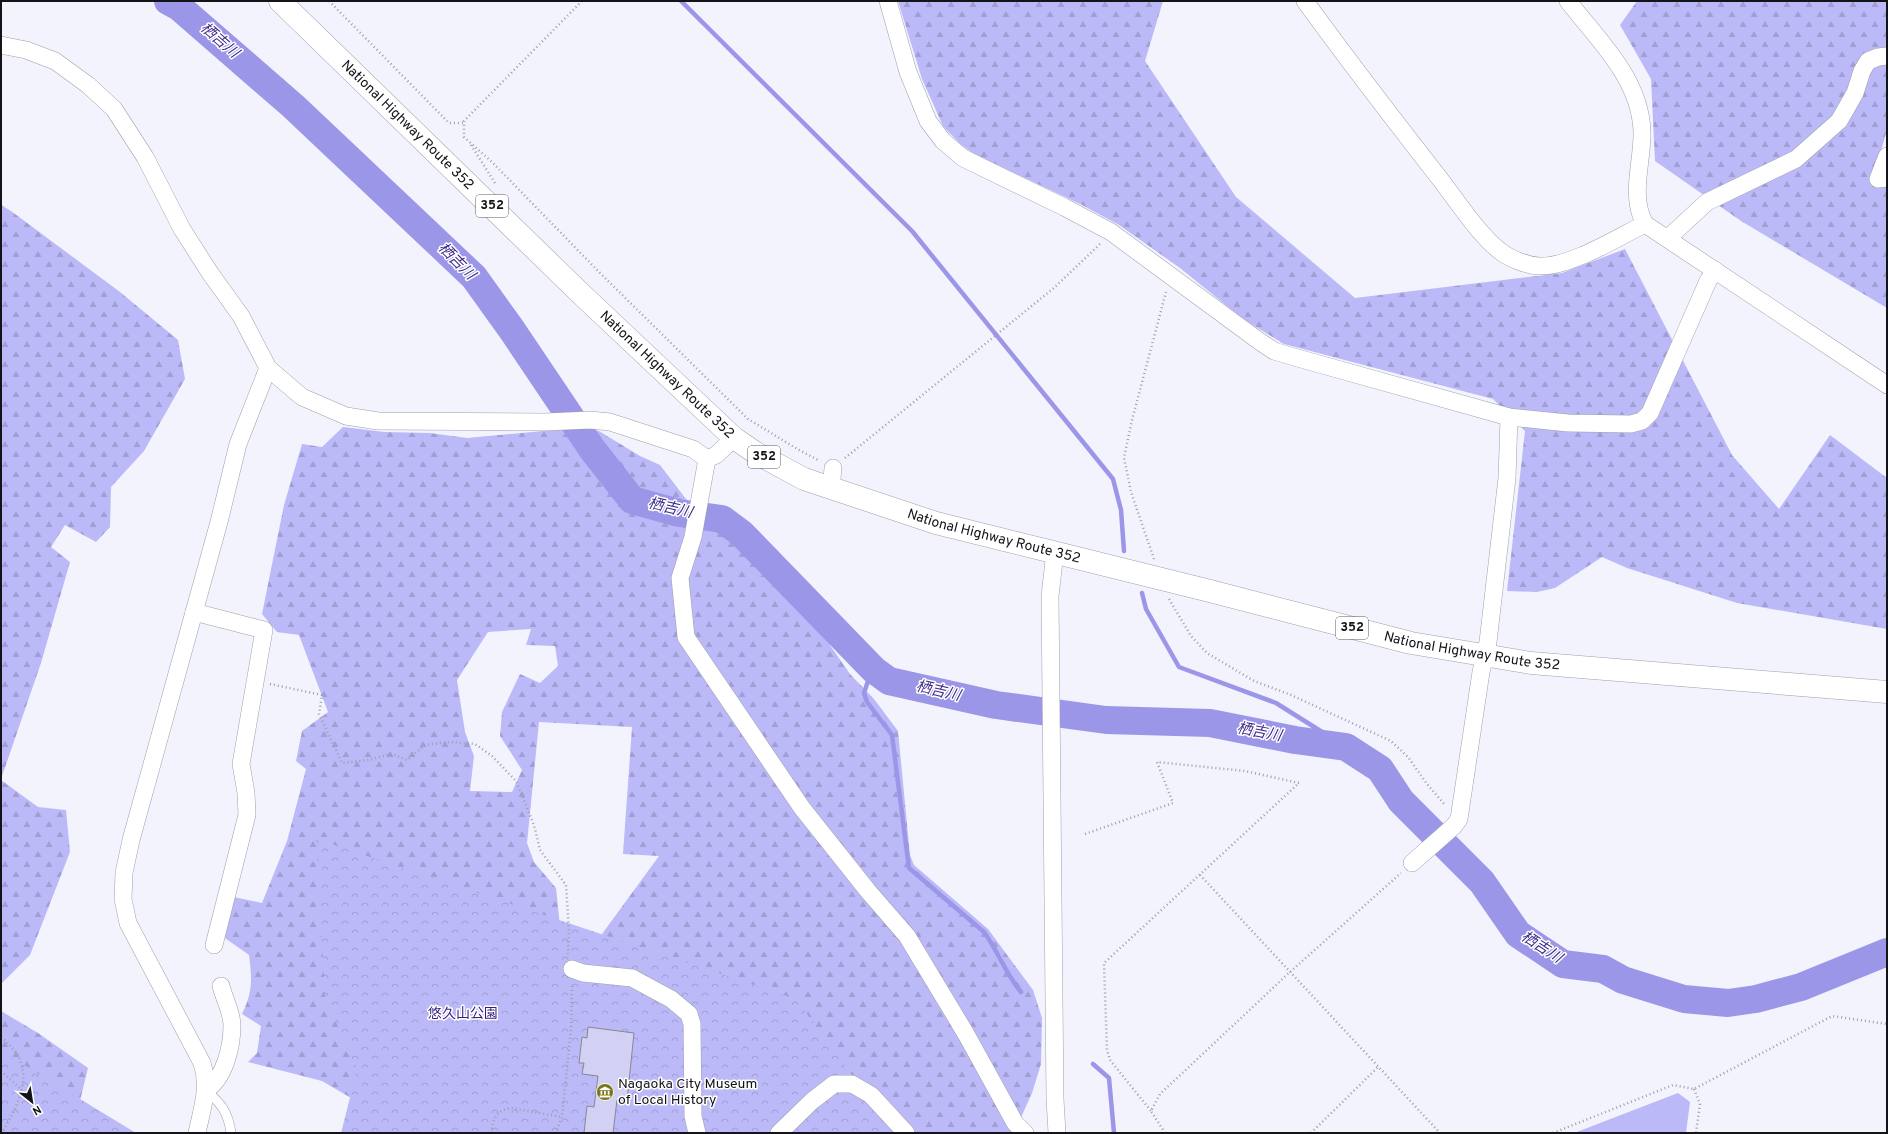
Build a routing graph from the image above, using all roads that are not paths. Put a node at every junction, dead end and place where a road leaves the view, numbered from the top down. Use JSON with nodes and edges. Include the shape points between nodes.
{"nodes":[{"id":1,"x":280,"y":1,"type":"edge"},
{"id":2,"x":888,"y":1,"type":"edge"},
{"id":3,"x":1305,"y":1,"type":"edge"},
{"id":4,"x":1568,"y":1,"type":"edge"},
{"id":5,"x":1,"y":45,"type":"edge"},
{"id":6,"x":1887,"y":56,"type":"edge"},
{"id":7,"x":1887,"y":156,"type":"edge"},
{"id":8,"x":1887,"y":178,"type":"edge"},
{"id":9,"x":1645,"y":224,"type":"junction"},
{"id":10,"x":1668,"y":238,"type":"junction"},
{"id":11,"x":1715,"y":270,"type":"junction"},
{"id":12,"x":268,"y":368,"type":"junction"},
{"id":13,"x":1887,"y":385,"type":"edge"},
{"id":14,"x":1509,"y":417,"type":"junction"},
{"id":15,"x":734,"y":438,"type":"junction"},
{"id":16,"x":707,"y":460,"type":"junction"},
{"id":17,"x":833,"y":468,"type":"road end"},
{"id":18,"x":831,"y":489,"type":"junction"},
{"id":19,"x":1055,"y":552,"type":"junction"},
{"id":20,"x":194,"y":612,"type":"junction"},
{"id":21,"x":1486,"y":655,"type":"junction"},
{"id":22,"x":1887,"y":692,"type":"edge"},
{"id":23,"x":1412,"y":863,"type":"road end"},
{"id":24,"x":214,"y":945,"type":"dead end"},
{"id":25,"x":572,"y":969,"type":"road end"},
{"id":26,"x":221,"y":986,"type":"dead end"},
{"id":27,"x":206,"y":1090,"type":"junction"},
{"id":28,"x":197,"y":1133,"type":"edge"},
{"id":29,"x":231,"y":1133,"type":"edge"},
{"id":30,"x":697,"y":1133,"type":"edge"},
{"id":31,"x":779,"y":1133,"type":"edge"},
{"id":32,"x":906,"y":1133,"type":"edge"},
{"id":33,"x":1025,"y":1133,"type":"edge"},
{"id":34,"x":1058,"y":1133,"type":"edge"}],
"edges":[{"from":1,"to":15,"type":"highway","name":"National Highway Route 352","number":"352","via":[[579,292]]},
{"from":2,"to":14,"type":"street","via":[[908,72],[928,121],[943,141],[963,158],[1111,232],[1221,315],[1274,350]]},
{"from":3,"to":9,"type":"street","via":[[1356,72],[1476,225],[1491,243],[1507,256],[1539,266],[1555,265]]},
{"from":4,"to":9,"type":"street","via":[[1620,67],[1632,87],[1642,131],[1638,187],[1641,216]]},
{"from":5,"to":12,"type":"street","via":[[26,50],[55,61],[88,85],[114,109],[145,158],[182,229],[241,316]]},
{"from":6,"to":10,"type":"street","via":[[1868,61],[1855,93],[1839,121],[1796,159],[1707,202]]},
{"from":7,"to":8,"type":"street","via":[[1878,179]]},
{"from":9,"to":10,"type":"street"},
{"from":10,"to":11,"type":"street"},
{"from":11,"to":13,"type":"street"},
{"from":11,"to":14,"type":"street","via":[[1650,413],[1642,421],[1631,424],[1575,423]]},
{"from":12,"to":16,"type":"street","via":[[302,397],[346,416],[378,421],[610,422],[693,449]]},
{"from":12,"to":20,"type":"street","via":[[238,444]]},
{"from":14,"to":21,"type":"street","via":[[1507,478]]},
{"from":15,"to":16,"type":"street"},
{"from":15,"to":18,"type":"highway","name":"National Highway Route 352","number":"352","via":[[804,479]]},
{"from":16,"to":33,"type":"street","via":[[693,537],[680,578],[686,637],[802,808],[868,891],[908,936],[1015,1124]]},
{"from":17,"to":18,"type":"street"},
{"from":18,"to":19,"type":"highway","name":"National Highway Route 352","number":"352","via":[[936,523]]},
{"from":19,"to":21,"type":"highway","name":"National Highway Route 352","number":"352","via":[[1411,643],[1464,654]]},
{"from":19,"to":34,"type":"street","via":[[1050,596],[1050,742],[1055,1091]]},
{"from":20,"to":24,"type":"street","via":[[264,630],[241,764],[247,815]]},
{"from":20,"to":27,"type":"street","via":[[131,840],[124,873],[123,899],[128,923],[202,1063],[206,1075]]},
{"from":21,"to":22,"type":"highway","name":"National Highway Route 352","number":"352","via":[[1531,663]]},
{"from":21,"to":23,"type":"street","via":[[1456,822]]},
{"from":25,"to":30,"type":"street","via":[[583,973],[632,978],[671,999],[689,1014],[692,1024],[693,1116]]},
{"from":26,"to":27,"type":"street","via":[[232,1024],[227,1057],[219,1077]]},
{"from":27,"to":28,"type":"street"},
{"from":27,"to":29,"type":"lane","via":[[223,1106]]},
{"from":31,"to":32,"type":"street","via":[[834,1084],[852,1084],[871,1095]]}]}
